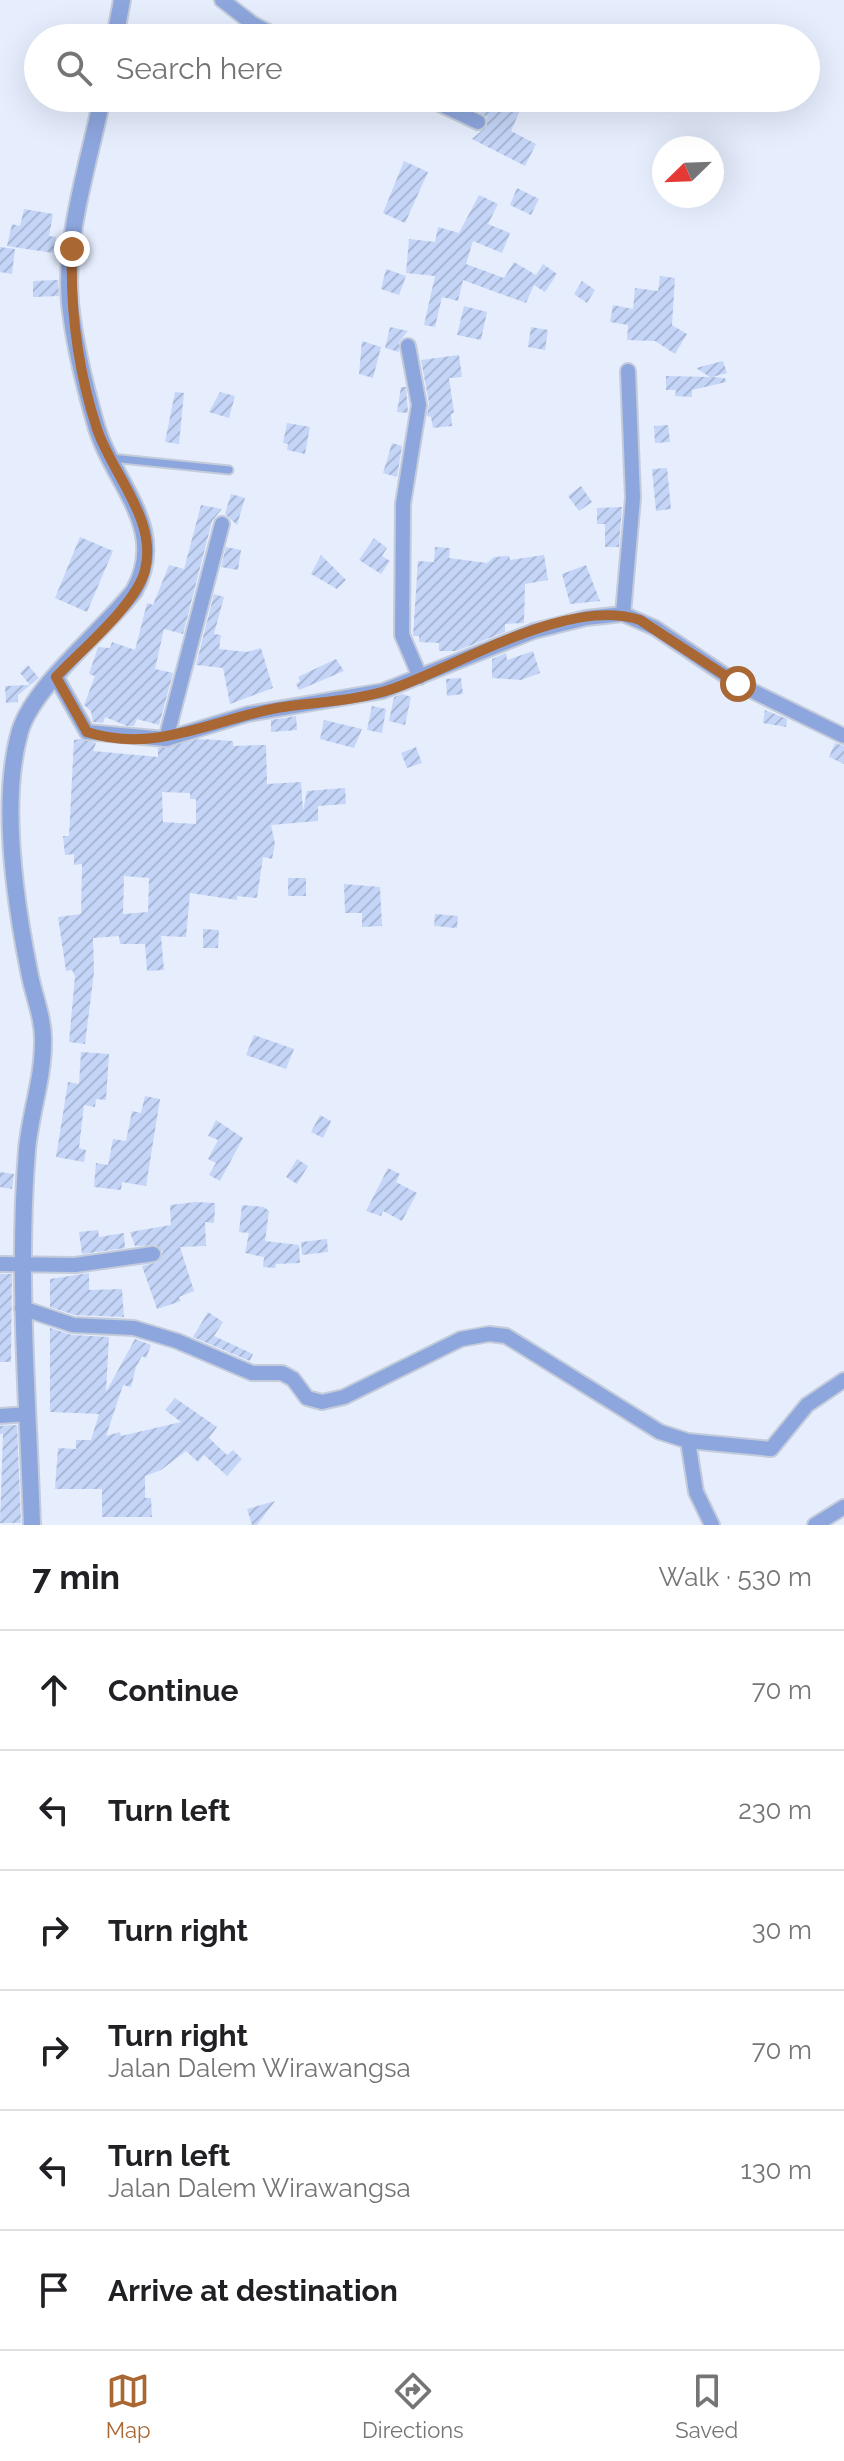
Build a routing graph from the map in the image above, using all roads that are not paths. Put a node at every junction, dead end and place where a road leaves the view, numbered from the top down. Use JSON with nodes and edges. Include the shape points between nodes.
{"nodes":[{"id":1,"x":122,"y":0,"type":"edge"},
{"id":2,"x":222,"y":0,"type":"edge"},
{"id":3,"x":118,"y":24,"type":"edge"},
{"id":4,"x":253,"y":24,"type":"edge"},
{"id":5,"x":99,"y":112,"type":"edge"},
{"id":6,"x":457,"y":112,"type":"edge"},
{"id":7,"x":478,"y":122,"type":"dead end"},
{"id":8,"x":408,"y":346,"type":"dead end"},
{"id":9,"x":628,"y":371,"type":"dead end"},
{"id":10,"x":107,"y":458,"type":"junction"},
{"id":11,"x":229,"y":470,"type":"dead end"},
{"id":12,"x":222,"y":524,"type":"dead end"},
{"id":13,"x":623,"y":614,"type":"junction"},
{"id":14,"x":56,"y":677,"type":"junction"},
{"id":15,"x":420,"y":677,"type":"junction"},
{"id":16,"x":844,"y":736,"type":"edge"},
{"id":17,"x":166,"y":739,"type":"junction"},
{"id":18,"x":153,"y":1254,"type":"dead end"},
{"id":19,"x":25,"y":1261,"type":"junction"},
{"id":20,"x":0,"y":1264,"type":"edge"},
{"id":21,"x":22,"y":1308,"type":"junction"},
{"id":22,"x":844,"y":1380,"type":"edge"},
{"id":23,"x":28,"y":1414,"type":"junction"},
{"id":24,"x":0,"y":1416,"type":"edge"},
{"id":25,"x":688,"y":1441,"type":"junction"},
{"id":26,"x":844,"y":1507,"type":"edge"},
{"id":27,"x":32,"y":1525,"type":"edge"},
{"id":28,"x":712,"y":1525,"type":"edge"},
{"id":29,"x":815,"y":1525,"type":"edge"}],
"edges":[{"from":1,"to":3,"type":"street"},
{"from":2,"to":4,"type":"street"},
{"from":5,"to":10,"type":"street","via":[[72,249],[70,301],[85,384]]},
{"from":6,"to":7,"type":"street"},
{"from":8,"to":15,"type":"street","via":[[419,405],[403,504],[402,635]]},
{"from":9,"to":13,"type":"street","via":[[633,498]]},
{"from":10,"to":11,"type":"lane"},
{"from":10,"to":14,"type":"street","via":[[136,504],[147,545],[145,571],[121,607]]},
{"from":12,"to":17,"type":"street"},
{"from":13,"to":15,"type":"street","via":[[534,631]]},
{"from":13,"to":16,"type":"street","via":[[655,628],[738,684]]},
{"from":14,"to":17,"type":"street","via":[[87,732]]},
{"from":14,"to":19,"type":"street","via":[[33,704],[20,731],[11,810],[16,901],[44,1039],[40,1093],[27,1146]]},
{"from":15,"to":17,"type":"street","via":[[383,691],[248,714]]},
{"from":18,"to":19,"type":"street","via":[[75,1265]]},
{"from":19,"to":20,"type":"street"},
{"from":19,"to":21,"type":"street"},
{"from":21,"to":23,"type":"street"},
{"from":21,"to":25,"type":"street","via":[[73,1325],[134,1328],[252,1373],[282,1373],[307,1398],[322,1402],[344,1397],[461,1339],[506,1336],[660,1432]]},
{"from":22,"to":25,"type":"street","via":[[807,1405],[771,1449]]},
{"from":23,"to":24,"type":"street"},
{"from":23,"to":27,"type":"street"},
{"from":25,"to":28,"type":"street","via":[[696,1492]]},
{"from":26,"to":29,"type":"street"}]}
